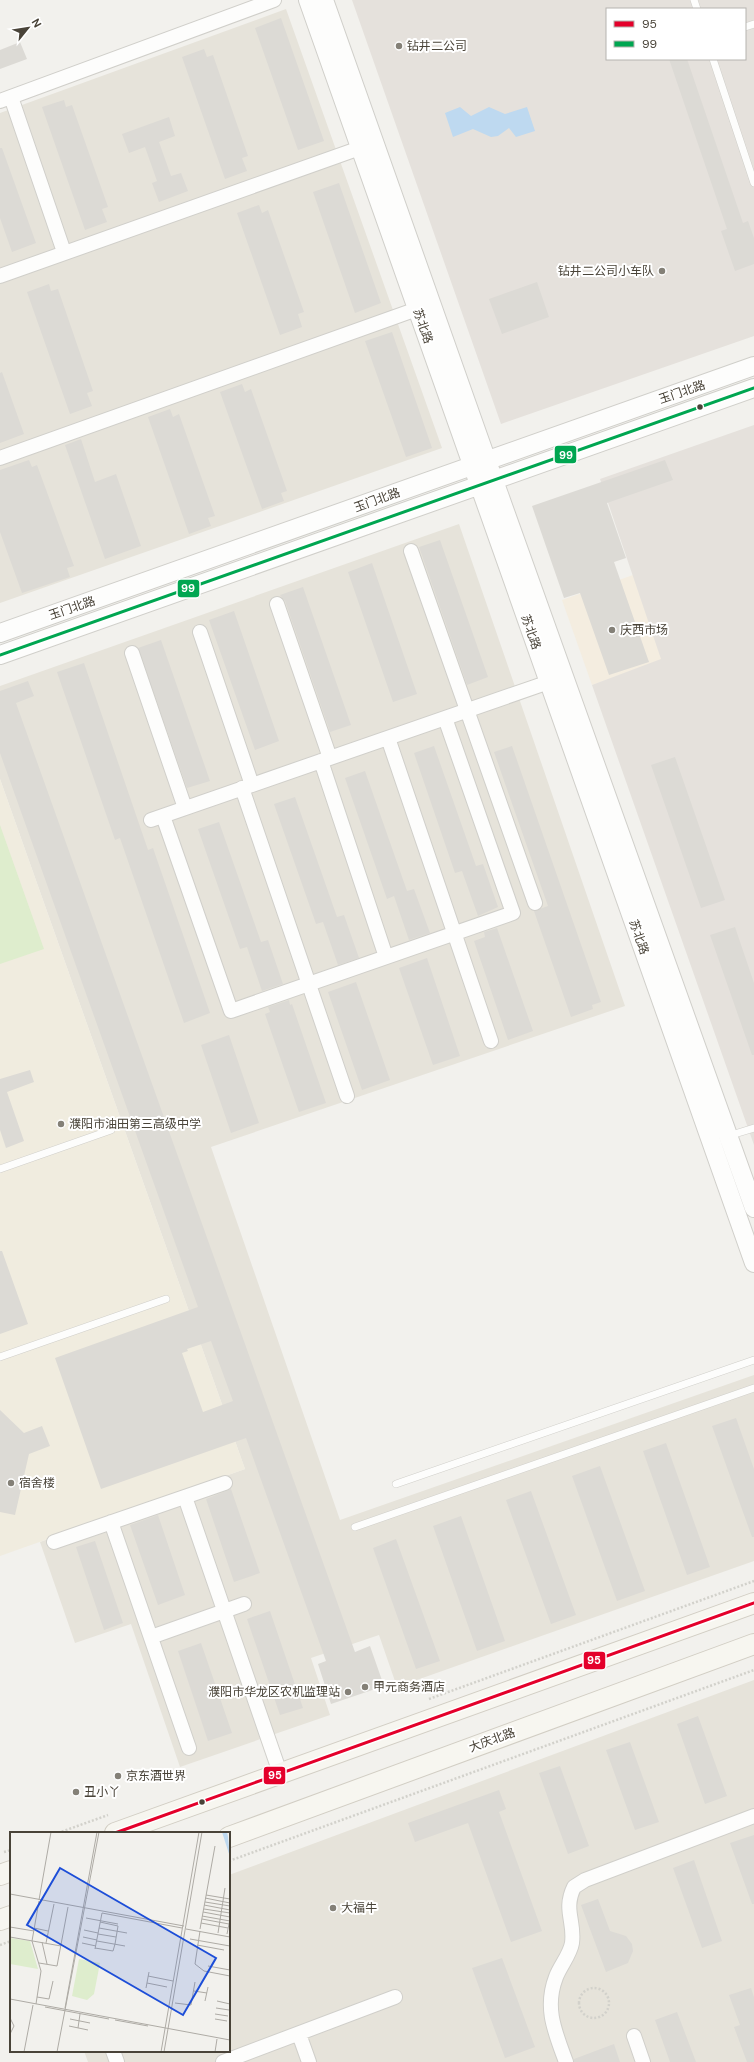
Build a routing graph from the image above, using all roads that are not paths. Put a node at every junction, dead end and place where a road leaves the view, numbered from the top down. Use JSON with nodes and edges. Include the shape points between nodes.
{"nodes":[{"id":1,"x":274,"y":0,"type":"edge"},
{"id":2,"x":308,"y":0,"type":"edge"},
{"id":3,"x":324,"y":0,"type":"edge"},
{"id":4,"x":713,"y":60,"type":"edge"},
{"id":5,"x":5,"y":99,"type":"edge"},
{"id":6,"x":360,"y":148,"type":"junction"},
{"id":7,"x":754,"y":184,"type":"edge"},
{"id":8,"x":64,"y":252,"type":"junction"},
{"id":9,"x":0,"y":276,"type":"edge"},
{"id":10,"x":417,"y":309,"type":"junction"},
{"id":11,"x":754,"y":366,"type":"edge"},
{"id":12,"x":754,"y":388,"type":"edge"},
{"id":13,"x":0,"y":458,"type":"edge"},
{"id":14,"x":480,"y":464,"type":"junction"},
{"id":15,"x":486,"y":483,"type":"junction"},
{"id":16,"x":410,"y":551,"type":"dead end"},
{"id":17,"x":277,"y":604,"type":"dead end"},
{"id":18,"x":200,"y":632,"type":"dead end"},
{"id":19,"x":0,"y":634,"type":"edge"},
{"id":20,"x":132,"y":653,"type":"dead end"},
{"id":21,"x":0,"y":655,"type":"edge"},
{"id":22,"x":548,"y":682,"type":"junction"},
{"id":23,"x":468,"y":710,"type":"junction"},
{"id":24,"x":445,"y":718,"type":"junction"},
{"id":25,"x":388,"y":738,"type":"junction"},
{"id":26,"x":325,"y":759,"type":"junction"},
{"id":27,"x":247,"y":787,"type":"junction"},
{"id":28,"x":185,"y":808,"type":"junction"},
{"id":29,"x":535,"y":903,"type":"dead end"},
{"id":30,"x":456,"y":933,"type":"junction"},
{"id":31,"x":386,"y":957,"type":"junction"},
{"id":32,"x":309,"y":984,"type":"junction"},
{"id":33,"x":491,"y":1041,"type":"dead end"},
{"id":34,"x":347,"y":1096,"type":"dead end"},
{"id":35,"x":754,"y":1128,"type":"edge"},
{"id":36,"x":111,"y":1130,"type":"dead end"},
{"id":37,"x":728,"y":1136,"type":"junction"},
{"id":38,"x":0,"y":1169,"type":"edge"},
{"id":39,"x":754,"y":1208,"type":"edge"},
{"id":40,"x":754,"y":1263,"type":"edge"},
{"id":41,"x":166,"y":1299,"type":"dead end"},
{"id":42,"x":0,"y":1357,"type":"edge"},
{"id":43,"x":754,"y":1360,"type":"edge"},
{"id":44,"x":754,"y":1388,"type":"edge"},
{"id":45,"x":225,"y":1483,"type":"dead end"},
{"id":46,"x":396,"y":1484,"type":"dead end"},
{"id":47,"x":185,"y":1497,"type":"junction"},
{"id":48,"x":111,"y":1522,"type":"junction"},
{"id":49,"x":355,"y":1527,"type":"dead end"},
{"id":50,"x":54,"y":1542,"type":"dead end"},
{"id":51,"x":754,"y":1603,"type":"edge"},
{"id":52,"x":244,"y":1604,"type":"dead end"},
{"id":53,"x":225,"y":1611,"type":"junction"},
{"id":54,"x":151,"y":1637,"type":"junction"},
{"id":55,"x":754,"y":1644,"type":"edge"},
{"id":56,"x":190,"y":1748,"type":"dead end"},
{"id":57,"x":280,"y":1773,"type":"junction"},
{"id":58,"x":754,"y":1816,"type":"edge"},
{"id":59,"x":118,"y":1832,"type":"edge"},
{"id":60,"x":230,"y":1836,"type":"edge"},
{"id":61,"x":10,"y":1871,"type":"edge"},
{"id":62,"x":0,"y":1875,"type":"edge"},
{"id":63,"x":10,"y":1916,"type":"edge"},
{"id":64,"x":0,"y":1920,"type":"edge"},
{"id":65,"x":395,"y":1997,"type":"dead end"},
{"id":66,"x":299,"y":2034,"type":"junction"},
{"id":67,"x":634,"y":2036,"type":"dead end"},
{"id":68,"x":113,"y":2052,"type":"edge"},
{"id":69,"x":117,"y":2062,"type":"edge"},
{"id":70,"x":223,"y":2062,"type":"edge"},
{"id":71,"x":309,"y":2062,"type":"edge"},
{"id":72,"x":566,"y":2062,"type":"edge"},
{"id":73,"x":643,"y":2062,"type":"edge"}],
"edges":[{"from":1,"to":5,"type":"street"},
{"from":2,"to":6,"type":"street","name":"苏北路"},
{"from":3,"to":14,"type":"street","name":"苏北路"},
{"from":4,"to":7,"type":"lane"},
{"from":5,"to":8,"type":"street"},
{"from":6,"to":8,"type":"street"},
{"from":6,"to":10,"type":"street","name":"苏北路"},
{"from":8,"to":9,"type":"street"},
{"from":10,"to":13,"type":"street"},
{"from":10,"to":14,"type":"street","name":"苏北路"},
{"from":11,"to":14,"type":"street","name":"玉门北路"},
{"from":12,"to":15,"type":"street","name":"玉门北路"},
{"from":14,"to":15,"type":"street","name":"苏北路"},
{"from":14,"to":19,"type":"street","name":"玉门北路"},
{"from":15,"to":21,"type":"street","name":"玉门北路"},
{"from":15,"to":22,"type":"street","name":"苏北路"},
{"from":15,"to":37,"type":"street","name":"苏北路"},
{"from":16,"to":23,"type":"street"},
{"from":17,"to":26,"type":"street"},
{"from":18,"to":27,"type":"street"},
{"from":20,"to":28,"type":"street"},
{"from":22,"to":23,"type":"street"},
{"from":22,"to":40,"type":"street","name":"苏北路"},
{"from":23,"to":24,"type":"street"},
{"from":23,"to":29,"type":"street"},
{"from":24,"to":25,"type":"street"},
{"from":24,"to":30,"type":"street","via":[[513,913]]},
{"from":25,"to":26,"type":"street"},
{"from":25,"to":30,"type":"street"},
{"from":26,"to":27,"type":"street"},
{"from":26,"to":31,"type":"street"},
{"from":27,"to":28,"type":"street"},
{"from":27,"to":32,"type":"street"},
{"from":28,"to":32,"type":"street","via":[[157,818],[231,1011]]},
{"from":30,"to":31,"type":"street"},
{"from":30,"to":33,"type":"street"},
{"from":31,"to":32,"type":"street"},
{"from":32,"to":34,"type":"street"},
{"from":35,"to":37,"type":"lane"},
{"from":36,"to":38,"type":"lane"},
{"from":37,"to":39,"type":"street","name":"苏北路"},
{"from":41,"to":42,"type":"lane"},
{"from":43,"to":46,"type":"lane"},
{"from":44,"to":49,"type":"lane"},
{"from":45,"to":47,"type":"street"},
{"from":47,"to":48,"type":"street"},
{"from":47,"to":53,"type":"street"},
{"from":48,"to":50,"type":"street"},
{"from":48,"to":54,"type":"street"},
{"from":51,"to":57,"type":"main road"},
{"from":52,"to":53,"type":"street"},
{"from":53,"to":54,"type":"street"},
{"from":53,"to":57,"type":"street"},
{"from":54,"to":56,"type":"street"},
{"from":55,"to":60,"type":"main road","name":"大庆北路"},
{"from":57,"to":59,"type":"main road"},
{"from":58,"to":72,"type":"street","via":[[586,1880],[574,1887],[568,1906],[572,1944],[556,1976],[550,1995],[552,2023]]},
{"from":61,"to":62,"type":"main road"},
{"from":63,"to":64,"type":"main road"},
{"from":65,"to":66,"type":"street"},
{"from":66,"to":70,"type":"street"},
{"from":66,"to":71,"type":"street"},
{"from":67,"to":73,"type":"street"},
{"from":68,"to":69,"type":"street"}]}
